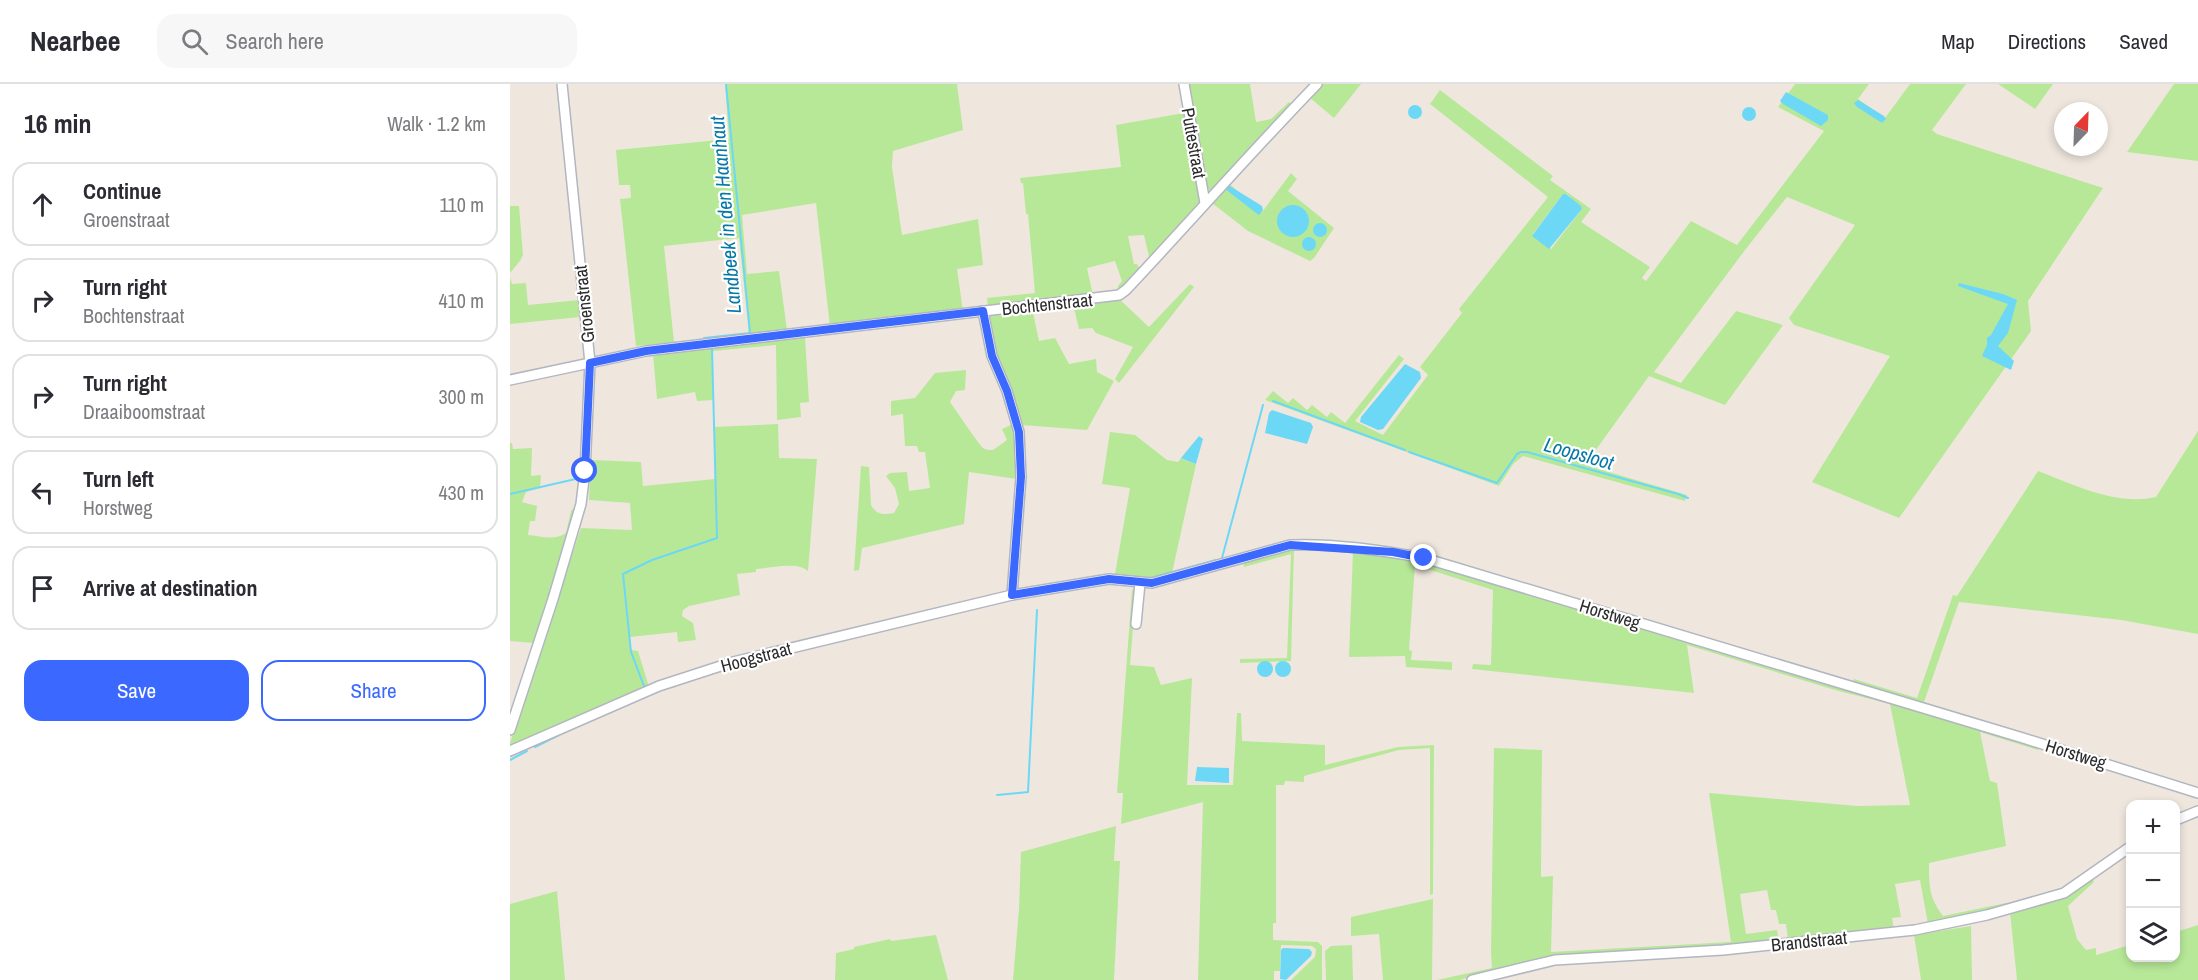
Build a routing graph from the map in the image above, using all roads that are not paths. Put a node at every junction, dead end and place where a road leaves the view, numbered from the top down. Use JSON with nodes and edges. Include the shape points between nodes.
{"nodes":[{"id":1,"x":562,"y":84,"type":"edge"},
{"id":2,"x":1184,"y":84,"type":"edge"},
{"id":3,"x":1317,"y":84,"type":"edge"},
{"id":4,"x":1205,"y":203,"type":"junction"},
{"id":5,"x":983,"y":311,"type":"junction"},
{"id":6,"x":590,"y":363,"type":"junction"},
{"id":7,"x":510,"y":380,"type":"edge"},
{"id":8,"x":1140,"y":583,"type":"junction"},
{"id":9,"x":1012,"y":595,"type":"junction"},
{"id":10,"x":1136,"y":624,"type":"dead end"},
{"id":11,"x":510,"y":730,"type":"edge"},
{"id":12,"x":510,"y":751,"type":"edge"},
{"id":13,"x":2198,"y":793,"type":"edge"},
{"id":14,"x":2198,"y":811,"type":"edge"},
{"id":15,"x":2180,"y":818,"type":"edge"},
{"id":16,"x":2126,"y":851,"type":"edge"},
{"id":17,"x":1472,"y":980,"type":"edge"}],
"edges":[{"from":1,"to":6,"type":"street","name":"Groenstraat"},
{"from":2,"to":4,"type":"street","name":"Puttestraat"},
{"from":3,"to":4,"type":"street","name":"Bochtenstraat"},
{"from":4,"to":5,"type":"street","name":"Bochtenstraat","via":[[1123,293]]},
{"from":5,"to":6,"type":"street","name":"Bochtenstraat","via":[[646,351]]},
{"from":5,"to":9,"type":"street","via":[[992,356],[1019,432],[1021,477]]},
{"from":6,"to":7,"type":"street","name":"Bochtenstraat"},
{"from":6,"to":11,"type":"street","name":"Groenstraat","via":[[581,504]]},
{"from":8,"to":9,"type":"street","name":"Horstweg","via":[[1109,579]]},
{"from":8,"to":10,"type":"street"},
{"from":8,"to":13,"type":"street","name":"Horstweg","via":[[1290,545],[1424,558]]},
{"from":9,"to":12,"type":"street","name":"Hoogstraat","via":[[733,662],[657,687]]},
{"from":14,"to":15,"type":"street"},
{"from":16,"to":17,"type":"street","name":"Brandstraat","via":[[2064,893],[1976,918],[1915,930],[1723,950],[1555,960]]}]}
